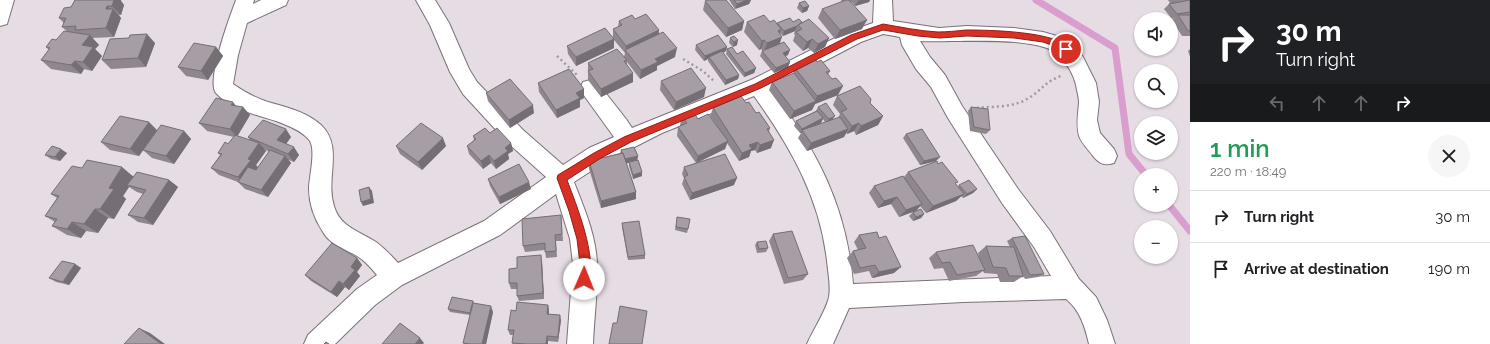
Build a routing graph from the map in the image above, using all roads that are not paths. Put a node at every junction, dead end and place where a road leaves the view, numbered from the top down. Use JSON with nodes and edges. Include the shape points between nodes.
{"nodes":[{"id":1,"x":5,"y":0,"type":"edge"},
{"id":2,"x":279,"y":0,"type":"edge"},
{"id":3,"x":425,"y":0,"type":"edge"},
{"id":4,"x":883,"y":0,"type":"edge"},
{"id":5,"x":242,"y":9,"type":"edge"},
{"id":6,"x":0,"y":19,"type":"edge"},
{"id":7,"x":883,"y":27,"type":"junction"},
{"id":8,"x":908,"y":31,"type":"junction"},
{"id":9,"x":758,"y":86,"type":"junction"},
{"id":10,"x":590,"y":88,"type":"road end"},
{"id":11,"x":628,"y":140,"type":"junction"},
{"id":12,"x":1106,"y":156,"type":"dead end"},
{"id":13,"x":561,"y":178,"type":"junction"},
{"id":14,"x":394,"y":276,"type":"junction"},
{"id":15,"x":1070,"y":287,"type":"junction"},
{"id":16,"x":841,"y":296,"type":"junction"},
{"id":17,"x":317,"y":344,"type":"edge"},
{"id":18,"x":580,"y":344,"type":"edge"},
{"id":19,"x":820,"y":344,"type":"edge"},
{"id":20,"x":1102,"y":344,"type":"edge"}],
"edges":[{"from":1,"to":6,"type":"street"},
{"from":2,"to":5,"type":"street"},
{"from":3,"to":13,"type":"street","via":[[470,88],[514,136]]},
{"from":4,"to":7,"type":"street"},
{"from":5,"to":14,"type":"street","via":[[223,77],[223,87],[239,98],[304,124],[317,135],[323,149],[319,187],[322,205],[329,222],[334,230],[345,238],[367,249]]},
{"from":7,"to":8,"type":"street"},
{"from":7,"to":9,"type":"street","via":[[854,37]]},
{"from":8,"to":12,"type":"street","via":[[940,35],[1002,34],[1057,43],[1066,49],[1076,62],[1086,83],[1090,136]]},
{"from":8,"to":15,"type":"street","via":[[912,45],[945,91],[955,112],[1010,196],[1042,239]]},
{"from":9,"to":11,"type":"street"},
{"from":9,"to":16,"type":"street","via":[[796,141],[826,204],[836,238]]},
{"from":10,"to":11,"type":"street"},
{"from":11,"to":13,"type":"street","via":[[597,155]]},
{"from":13,"to":14,"type":"street","via":[[492,228]]},
{"from":13,"to":18,"type":"street","via":[[582,239],[585,264]]},
{"from":14,"to":17,"type":"street","via":[[366,297]]},
{"from":15,"to":16,"type":"street"},
{"from":15,"to":20,"type":"street","via":[[1078,293],[1093,313]]},
{"from":16,"to":19,"type":"street"}]}
